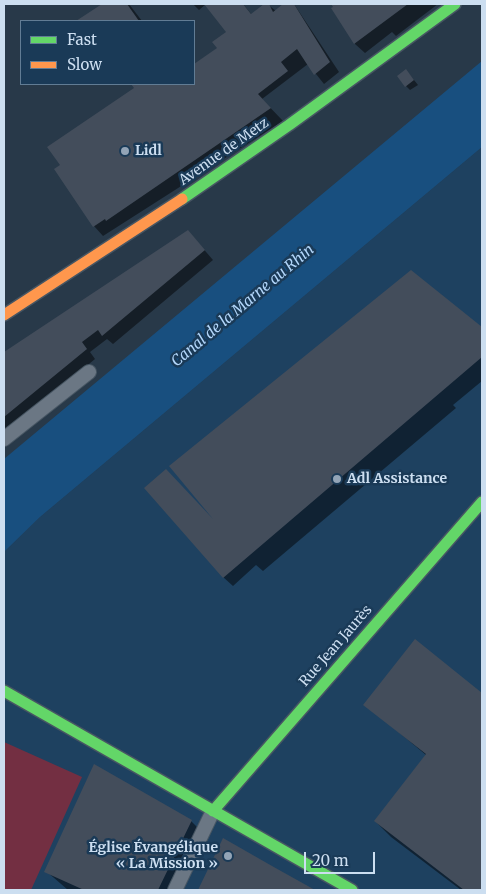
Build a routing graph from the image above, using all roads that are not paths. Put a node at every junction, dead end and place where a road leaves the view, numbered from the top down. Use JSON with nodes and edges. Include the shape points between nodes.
{"nodes":[{"id":1,"x":455,"y":4,"type":"edge"},
{"id":2,"x":4,"y":315,"type":"edge"},
{"id":3,"x":89,"y":372,"type":"dead end"},
{"id":4,"x":4,"y":440,"type":"edge"},
{"id":5,"x":482,"y":502,"type":"edge"},
{"id":6,"x":4,"y":691,"type":"edge"},
{"id":7,"x":213,"y":811,"type":"junction"},
{"id":8,"x":175,"y":890,"type":"edge"},
{"id":9,"x":352,"y":890,"type":"edge"}],
"edges":[{"from":1,"to":2,"type":"street","name":"Avenue de Metz","via":[[230,168]]},
{"from":3,"to":4,"type":"lane"},
{"from":5,"to":7,"type":"street","name":"Rue Jean Jaurès"},
{"from":6,"to":7,"type":"street"},
{"from":7,"to":8,"type":"lane"},
{"from":7,"to":9,"type":"street"}]}
